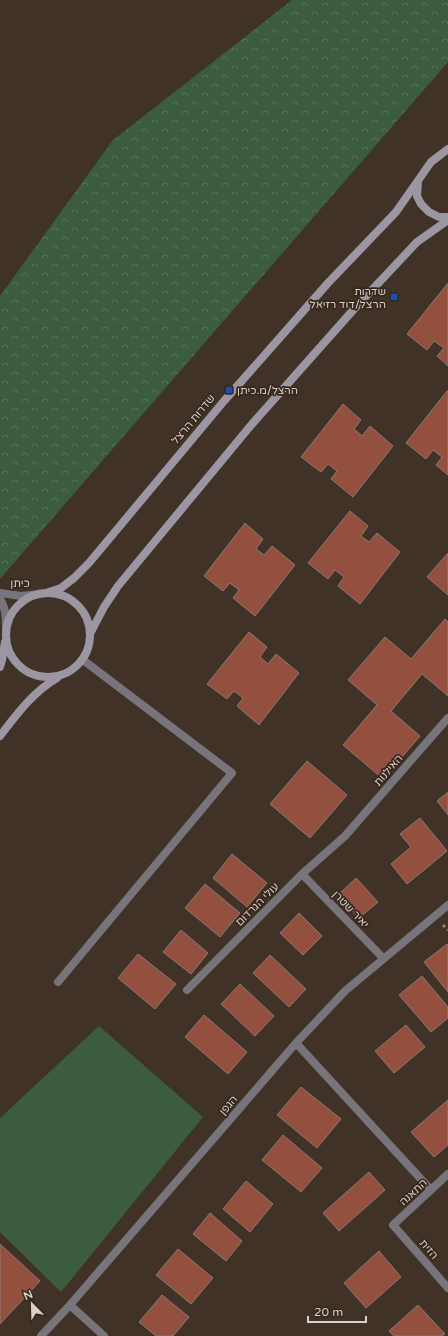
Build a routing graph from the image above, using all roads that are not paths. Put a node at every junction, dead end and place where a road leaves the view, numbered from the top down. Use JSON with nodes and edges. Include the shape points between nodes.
{"nodes":[{"id":1,"x":448,"y":149,"type":"edge"},
{"id":2,"x":418,"y":181,"type":"junction"},
{"id":3,"x":448,"y":218,"type":"edge"},
{"id":4,"x":0,"y":593,"type":"edge"},
{"id":5,"x":42,"y":594,"type":"junction"},
{"id":6,"x":0,"y":599,"type":"edge"},
{"id":7,"x":90,"y":632,"type":"junction"},
{"id":8,"x":6,"y":633,"type":"junction"},
{"id":9,"x":83,"y":660,"type":"junction"},
{"id":10,"x":0,"y":667,"type":"edge"},
{"id":11,"x":63,"y":675,"type":"junction"},
{"id":12,"x":448,"y":718,"type":"edge"},
{"id":13,"x":0,"y":736,"type":"edge"},
{"id":14,"x":345,"y":836,"type":"joint"},
{"id":15,"x":302,"y":874,"type":"junction"},
{"id":16,"x":448,"y":905,"type":"edge"},
{"id":17,"x":383,"y":958,"type":"junction"},
{"id":18,"x":58,"y":982,"type":"dead end"},
{"id":19,"x":187,"y":990,"type":"dead end"},
{"id":20,"x":296,"y":1043,"type":"junction"},
{"id":21,"x":448,"y":1174,"type":"edge"},
{"id":22,"x":431,"y":1190,"type":"junction"},
{"id":23,"x":393,"y":1225,"type":"joint"},
{"id":24,"x":448,"y":1288,"type":"edge"},
{"id":25,"x":70,"y":1305,"type":"junction"},
{"id":26,"x":41,"y":1336,"type":"edge"},
{"id":27,"x":104,"y":1336,"type":"edge"}],
"edges":[{"from":1,"to":2,"type":"main road","name":"שדרות הרצל","via":[[431,162]]},
{"from":2,"to":3,"type":"main road","via":[[417,196],[421,204],[429,212]]},
{"from":2,"to":5,"type":"main road","name":"שדרות הרצל","via":[[396,212],[328,283],[224,400],[89,563],[61,588]]},
{"from":3,"to":7,"type":"main road","via":[[417,242],[252,424],[118,586]]},
{"from":4,"to":5,"type":"street","name":"כיתן","via":[[21,596]]},
{"from":5,"to":7,"type":"main road","via":[[59,594],[71,600],[81,608],[88,619]]},
{"from":5,"to":8,"type":"main road","via":[[27,599],[17,607],[10,617]]},
{"from":6,"to":8,"type":"street","name":"כיתן","via":[[6,616]]},
{"from":7,"to":9,"type":"main road","via":[[89,647]]},
{"from":8,"to":10,"type":"main road"},
{"from":8,"to":11,"type":"main road","via":[[8,650],[15,662],[25,671],[50,678]]},
{"from":9,"to":11,"type":"main road"},
{"from":9,"to":18,"type":"street","via":[[232,773]]},
{"from":11,"to":13,"type":"main road","via":[[34,694]]},
{"from":12,"to":14,"type":"street","name":"האילנות"},
{"from":14,"to":15,"type":"street","name":"עולי הגרדום"},
{"from":15,"to":17,"type":"street","name":"יאיר שטרן"},
{"from":15,"to":19,"type":"street","name":"עולי הגרדום"},
{"from":16,"to":17,"type":"street","name":"הגפן"},
{"from":17,"to":20,"type":"street","name":"הגפן","via":[[345,991]]},
{"from":20,"to":22,"type":"street"},
{"from":20,"to":25,"type":"street","name":"הגפן"},
{"from":21,"to":22,"type":"street","name":"התאנה"},
{"from":22,"to":23,"type":"street","name":"התאנה"},
{"from":23,"to":24,"type":"street","name":"הזית"},
{"from":25,"to":26,"type":"street","name":"הגפן"},
{"from":25,"to":27,"type":"street"}]}
